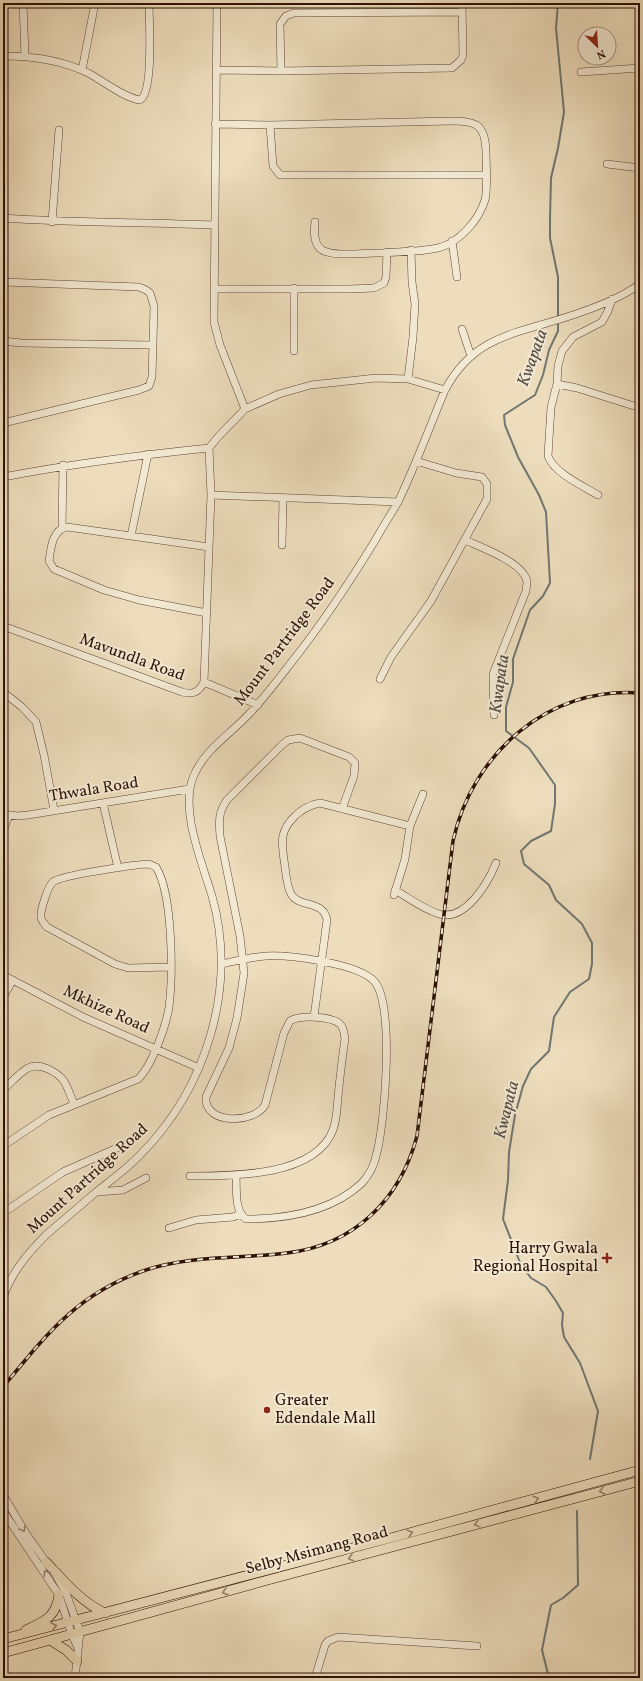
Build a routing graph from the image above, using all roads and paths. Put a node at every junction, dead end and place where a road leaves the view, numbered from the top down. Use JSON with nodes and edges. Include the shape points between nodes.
{"nodes":[{"id":1,"x":23,"y":3,"type":"edge"},
{"id":2,"x":95,"y":3,"type":"edge"},
{"id":3,"x":149,"y":3,"type":"edge"},
{"id":4,"x":217,"y":3,"type":"edge"},
{"id":5,"x":462,"y":3,"type":"edge"},
{"id":6,"x":462,"y":12,"type":"junction"},
{"id":7,"x":3,"y":56,"type":"edge"},
{"id":8,"x":25,"y":56,"type":"junction"},
{"id":9,"x":640,"y":68,"type":"edge"},
{"id":10,"x":82,"y":70,"type":"junction"},
{"id":11,"x":217,"y":70,"type":"junction"},
{"id":12,"x":281,"y":71,"type":"junction"},
{"id":13,"x":581,"y":72,"type":"dead end"},
{"id":14,"x":215,"y":124,"type":"junction"},
{"id":15,"x":270,"y":125,"type":"junction"},
{"id":16,"x":59,"y":130,"type":"dead end"},
{"id":17,"x":607,"y":164,"type":"dead end"},
{"id":18,"x":640,"y":168,"type":"edge"},
{"id":19,"x":485,"y":175,"type":"junction"},
{"id":20,"x":3,"y":218,"type":"edge"},
{"id":21,"x":52,"y":222,"type":"junction"},
{"id":22,"x":314,"y":222,"type":"dead end"},
{"id":23,"x":215,"y":225,"type":"junction"},
{"id":24,"x":452,"y":242,"type":"junction"},
{"id":25,"x":411,"y":250,"type":"junction"},
{"id":26,"x":387,"y":252,"type":"junction"},
{"id":27,"x":458,"y":278,"type":"dead end"},
{"id":28,"x":3,"y":282,"type":"edge"},
{"id":29,"x":640,"y":284,"type":"edge"},
{"id":30,"x":294,"y":288,"type":"junction"},
{"id":31,"x":214,"y":289,"type":"junction"},
{"id":32,"x":612,"y":299,"type":"junction"},
{"id":33,"x":462,"y":329,"type":"dead end"},
{"id":34,"x":3,"y":341,"type":"edge"},
{"id":35,"x":152,"y":346,"type":"junction"},
{"id":36,"x":294,"y":351,"type":"dead end"},
{"id":37,"x":471,"y":356,"type":"junction"},
{"id":38,"x":408,"y":379,"type":"junction"},
{"id":39,"x":557,"y":384,"type":"junction"},
{"id":40,"x":445,"y":390,"type":"junction"},
{"id":41,"x":634,"y":406,"type":"dead end"},
{"id":42,"x":245,"y":409,"type":"junction"},
{"id":43,"x":3,"y":423,"type":"edge"},
{"id":44,"x":209,"y":448,"type":"junction"},
{"id":45,"x":148,"y":454,"type":"junction"},
{"id":46,"x":416,"y":461,"type":"junction"},
{"id":47,"x":63,"y":466,"type":"junction"},
{"id":48,"x":3,"y":477,"type":"edge"},
{"id":49,"x":211,"y":495,"type":"junction"},
{"id":50,"x":598,"y":495,"type":"dead end"},
{"id":51,"x":283,"y":498,"type":"junction"},
{"id":52,"x":398,"y":502,"type":"junction"},
{"id":53,"x":62,"y":528,"type":"junction"},
{"id":54,"x":131,"y":536,"type":"junction"},
{"id":55,"x":465,"y":540,"type":"junction"},
{"id":56,"x":282,"y":545,"type":"dead end"},
{"id":57,"x":209,"y":548,"type":"junction"},
{"id":58,"x":207,"y":612,"type":"junction"},
{"id":59,"x":3,"y":626,"type":"edge"},
{"id":60,"x":380,"y":679,"type":"dead end"},
{"id":61,"x":204,"y":682,"type":"junction"},
{"id":62,"x":4,"y":694,"type":"edge"},
{"id":63,"x":258,"y":705,"type":"junction"},
{"id":64,"x":494,"y":715,"type":"dead end"},
{"id":65,"x":189,"y":789,"type":"junction"},
{"id":66,"x":423,"y":794,"type":"dead end"},
{"id":67,"x":103,"y":803,"type":"junction"},
{"id":68,"x":54,"y":810,"type":"junction"},
{"id":69,"x":342,"y":810,"type":"junction"},
{"id":70,"x":6,"y":815,"type":"edge"},
{"id":71,"x":410,"y":826,"type":"junction"},
{"id":72,"x":3,"y":831,"type":"edge"},
{"id":73,"x":496,"y":863,"type":"dead end"},
{"id":74,"x":118,"y":868,"type":"junction"},
{"id":75,"x":243,"y":959,"type":"junction"},
{"id":76,"x":321,"y":962,"type":"junction"},
{"id":77,"x":221,"y":964,"type":"junction"},
{"id":78,"x":171,"y":967,"type":"junction"},
{"id":79,"x":3,"y":975,"type":"edge"},
{"id":80,"x":13,"y":980,"type":"junction"},
{"id":81,"x":3,"y":997,"type":"edge"},
{"id":82,"x":314,"y":1017,"type":"junction"},
{"id":83,"x":155,"y":1049,"type":"junction"},
{"id":84,"x":199,"y":1068,"type":"junction"},
{"id":85,"x":3,"y":1090,"type":"edge"},
{"id":86,"x":74,"y":1104,"type":"junction"},
{"id":87,"x":126,"y":1144,"type":"dead end"},
{"id":88,"x":3,"y":1146,"type":"edge"},
{"id":89,"x":190,"y":1176,"type":"dead end"},
{"id":90,"x":236,"y":1176,"type":"junction"},
{"id":91,"x":146,"y":1178,"type":"dead end"},
{"id":92,"x":97,"y":1192,"type":"junction"},
{"id":93,"x":3,"y":1213,"type":"edge"},
{"id":94,"x":241,"y":1214,"type":"junction"},
{"id":95,"x":169,"y":1228,"type":"dead end"},
{"id":96,"x":5,"y":1285,"type":"edge"},
{"id":97,"x":3,"y":1298,"type":"edge"},
{"id":98,"x":640,"y":1470,"type":"edge"},
{"id":99,"x":640,"y":1481,"type":"edge"},
{"id":100,"x":3,"y":1495,"type":"edge"},
{"id":101,"x":3,"y":1511,"type":"edge"},
{"id":102,"x":46,"y":1562,"type":"junction"},
{"id":103,"x":59,"y":1595,"type":"junction"},
{"id":104,"x":105,"y":1613,"type":"junction"},
{"id":105,"x":73,"y":1622,"type":"junction"},
{"id":106,"x":76,"y":1633,"type":"junction"},
{"id":107,"x":6,"y":1639,"type":"edge"},
{"id":108,"x":50,"y":1640,"type":"junction"},
{"id":109,"x":477,"y":1646,"type":"dead end"},
{"id":110,"x":3,"y":1654,"type":"edge"},
{"id":111,"x":77,"y":1661,"type":"junction"},
{"id":112,"x":75,"y":1678,"type":"edge"},
{"id":113,"x":315,"y":1678,"type":"edge"}],
"edges":[{"from":1,"to":8,"type":"street"},
{"from":2,"to":10,"type":"street"},
{"from":3,"to":10,"type":"street","via":[[149,73],[148,87],[143,99],[136,100]]},
{"from":4,"to":11,"type":"street"},
{"from":5,"to":6,"type":"street"},
{"from":6,"to":12,"type":"street","via":[[463,55],[452,68]]},
{"from":6,"to":12,"type":"street","via":[[294,13],[286,16],[280,24]]},
{"from":7,"to":8,"type":"street"},
{"from":8,"to":10,"type":"street","via":[[50,60]]},
{"from":9,"to":13,"type":"street"},
{"from":11,"to":12,"type":"street"},
{"from":11,"to":14,"type":"street"},
{"from":14,"to":15,"type":"street"},
{"from":14,"to":23,"type":"street"},
{"from":15,"to":19,"type":"street","via":[[272,166],[280,175]]},
{"from":15,"to":19,"type":"street","via":[[469,121],[477,124],[484,136]]},
{"from":16,"to":21,"type":"street"},
{"from":17,"to":18,"type":"street"},
{"from":19,"to":24,"type":"street","via":[[485,198],[482,207],[475,220]]},
{"from":20,"to":21,"type":"street"},
{"from":21,"to":23,"type":"street"},
{"from":22,"to":26,"type":"street","via":[[314,238],[326,252]]},
{"from":23,"to":31,"type":"street"},
{"from":24,"to":25,"type":"street","via":[[439,248]]},
{"from":24,"to":27,"type":"street"},
{"from":25,"to":26,"type":"street"},
{"from":25,"to":38,"type":"street","via":[[415,304]]},
{"from":26,"to":30,"type":"street","via":[[384,283],[374,288]]},
{"from":28,"to":35,"type":"street","via":[[139,287],[146,290],[154,306]]},
{"from":29,"to":32,"type":"street","name":"Mount Partridge Road"},
{"from":30,"to":31,"type":"street"},
{"from":30,"to":36,"type":"street"},
{"from":31,"to":42,"type":"street","via":[[216,330]]},
{"from":32,"to":37,"type":"street","name":"Mount Partridge Road","via":[[571,316],[501,337]]},
{"from":32,"to":39,"type":"street","via":[[602,322],[573,337],[562,351]]},
{"from":33,"to":37,"type":"street"},
{"from":34,"to":35,"type":"street"},
{"from":35,"to":43,"type":"street","via":[[151,383],[146,388]]},
{"from":37,"to":40,"type":"street","name":"Mount Partridge Road","via":[[452,377]]},
{"from":38,"to":40,"type":"street"},
{"from":38,"to":42,"type":"street","via":[[376,378],[311,384]]},
{"from":39,"to":41,"type":"street"},
{"from":39,"to":50,"type":"street","via":[[551,407],[548,456],[556,469]]},
{"from":40,"to":46,"type":"street","name":"Mount Partridge Road"},
{"from":42,"to":44,"type":"street"},
{"from":44,"to":45,"type":"street"},
{"from":44,"to":49,"type":"street","name":"Mavundla Road"},
{"from":45,"to":47,"type":"street"},
{"from":45,"to":54,"type":"street"},
{"from":46,"to":52,"type":"street","name":"Mount Partridge Road"},
{"from":46,"to":55,"type":"street","via":[[482,478],[487,484],[487,499]]},
{"from":47,"to":48,"type":"street"},
{"from":47,"to":53,"type":"street"},
{"from":49,"to":51,"type":"street"},
{"from":49,"to":57,"type":"street","name":"Mavundla Road"},
{"from":51,"to":52,"type":"street"},
{"from":51,"to":56,"type":"street"},
{"from":52,"to":63,"type":"street","name":"Mount Partridge Road","via":[[358,570]]},
{"from":53,"to":54,"type":"street"},
{"from":53,"to":58,"type":"street","via":[[55,534],[50,554],[49,561],[54,569],[104,590],[139,600]]},
{"from":54,"to":57,"type":"street"},
{"from":55,"to":60,"type":"street","via":[[431,601],[391,657]]},
{"from":55,"to":64,"type":"street","via":[[511,562],[520,569],[527,582],[526,591],[493,674]]},
{"from":57,"to":58,"type":"street","name":"Mavundla Road"},
{"from":58,"to":61,"type":"street","name":"Mavundla Road"},
{"from":59,"to":61,"type":"street","name":"Mavundla Road","via":[[188,694],[197,692]]},
{"from":61,"to":63,"type":"street"},
{"from":62,"to":68,"type":"street","via":[[27,711],[36,722]]},
{"from":63,"to":65,"type":"street","name":"Mount Partridge Road","via":[[205,756]]},
{"from":65,"to":67,"type":"street","name":"Thwala Road"},
{"from":65,"to":77,"type":"street","name":"Mount Partridge Road","via":[[188,801],[198,852],[213,900]]},
{"from":66,"to":71,"type":"street"},
{"from":67,"to":68,"type":"street","name":"Thwala Road"},
{"from":67,"to":74,"type":"street"},
{"from":68,"to":70,"type":"street","name":"Thwala Road","via":[[28,815]]},
{"from":69,"to":71,"type":"street"},
{"from":69,"to":75,"type":"street","via":[[354,776],[355,763],[348,757],[300,738],[288,740],[282,745],[221,808],[218,820],[220,836]]},
{"from":69,"to":76,"type":"street","via":[[320,803],[306,807],[286,826],[282,838],[286,878],[292,895],[298,900],[320,908],[326,916]]},
{"from":70,"to":72,"type":"street"},
{"from":71,"to":73,"type":"street","via":[[395,893],[425,908],[439,914],[453,914],[467,906],[491,874]]},
{"from":74,"to":78,"type":"street","via":[[148,864],[156,867],[163,883],[169,919]]},
{"from":74,"to":78,"type":"street","via":[[69,876],[53,882],[41,911],[42,921],[47,927],[115,964],[128,968]]},
{"from":75,"to":76,"type":"street","via":[[277,956]]},
{"from":75,"to":77,"type":"street"},
{"from":75,"to":82,"type":"street","via":[[244,973],[237,1018],[228,1048],[206,1097],[207,1106],[213,1113],[229,1118],[245,1118],[263,1110],[287,1024],[293,1019]]},
{"from":76,"to":82,"type":"street"},
{"from":76,"to":94,"type":"street","via":[[355,969],[373,979],[383,997],[386,1062],[383,1112],[380,1142],[372,1170],[351,1192],[297,1216],[246,1219]]},
{"from":77,"to":84,"type":"street","name":"Mount Partridge Road","via":[[218,1006],[211,1038]]},
{"from":78,"to":83,"type":"street","via":[[169,1007]]},
{"from":79,"to":80,"type":"street","name":"Mkhize Road"},
{"from":80,"to":81,"type":"street"},
{"from":80,"to":83,"type":"street","name":"Mkhize Road","via":[[83,1017]]},
{"from":82,"to":90,"type":"street","via":[[336,1022],[344,1032],[333,1131],[323,1145],[305,1159],[284,1167]]},
{"from":83,"to":84,"type":"street","name":"Mkhize Road"},
{"from":83,"to":86,"type":"street","via":[[147,1070],[138,1079]]},
{"from":84,"to":92,"type":"street","name":"Mount Partridge Road","via":[[177,1110],[162,1131],[141,1155]]},
{"from":85,"to":86,"type":"street","via":[[23,1071],[37,1066],[60,1077]]},
{"from":86,"to":88,"type":"street","via":[[40,1120]]},
{"from":87,"to":93,"type":"street","via":[[63,1172]]},
{"from":89,"to":90,"type":"street"},
{"from":90,"to":94,"type":"street","via":[[237,1199]]},
{"from":91,"to":92,"type":"street","via":[[123,1190]]},
{"from":92,"to":96,"type":"street","name":"Mount Partridge Road","via":[[46,1235]]},
{"from":94,"to":95,"type":"street","via":[[196,1220]]},
{"from":96,"to":97,"type":"street","name":"Mount Partridge Road"},
{"from":104,"to":98,"type":"main road","name":"Selby Msimang Road","one_way":true},
{"from":99,"to":106,"type":"main road","name":"Selby Msimang Road","one_way":true},
{"from":100,"to":102,"type":"street","one_way":true},
{"from":103,"to":101,"type":"street","one_way":true},
{"from":102,"to":104,"type":"main road","via":[[86,1602]]},
{"from":102,"to":105,"type":"street","via":[[66,1593]]},
{"from":103,"to":105,"type":"street"},
{"from":103,"to":107,"type":"main road","via":[[56,1610],[49,1617]]},
{"from":104,"to":105,"type":"main road","name":"Selby Msimang Road"},
{"from":105,"to":106,"type":"street"},
{"from":107,"to":105,"type":"main road","name":"Selby Msimang Road","one_way":true},
{"from":106,"to":108,"type":"main road","name":"Selby Msimang Road"},
{"from":106,"to":111,"type":"street"},
{"from":108,"to":110,"type":"main road","name":"Selby Msimang Road"},
{"from":108,"to":111,"type":"main road"},
{"from":109,"to":113,"type":"street","via":[[338,1637],[325,1645]]},
{"from":111,"to":112,"type":"street"}]}
